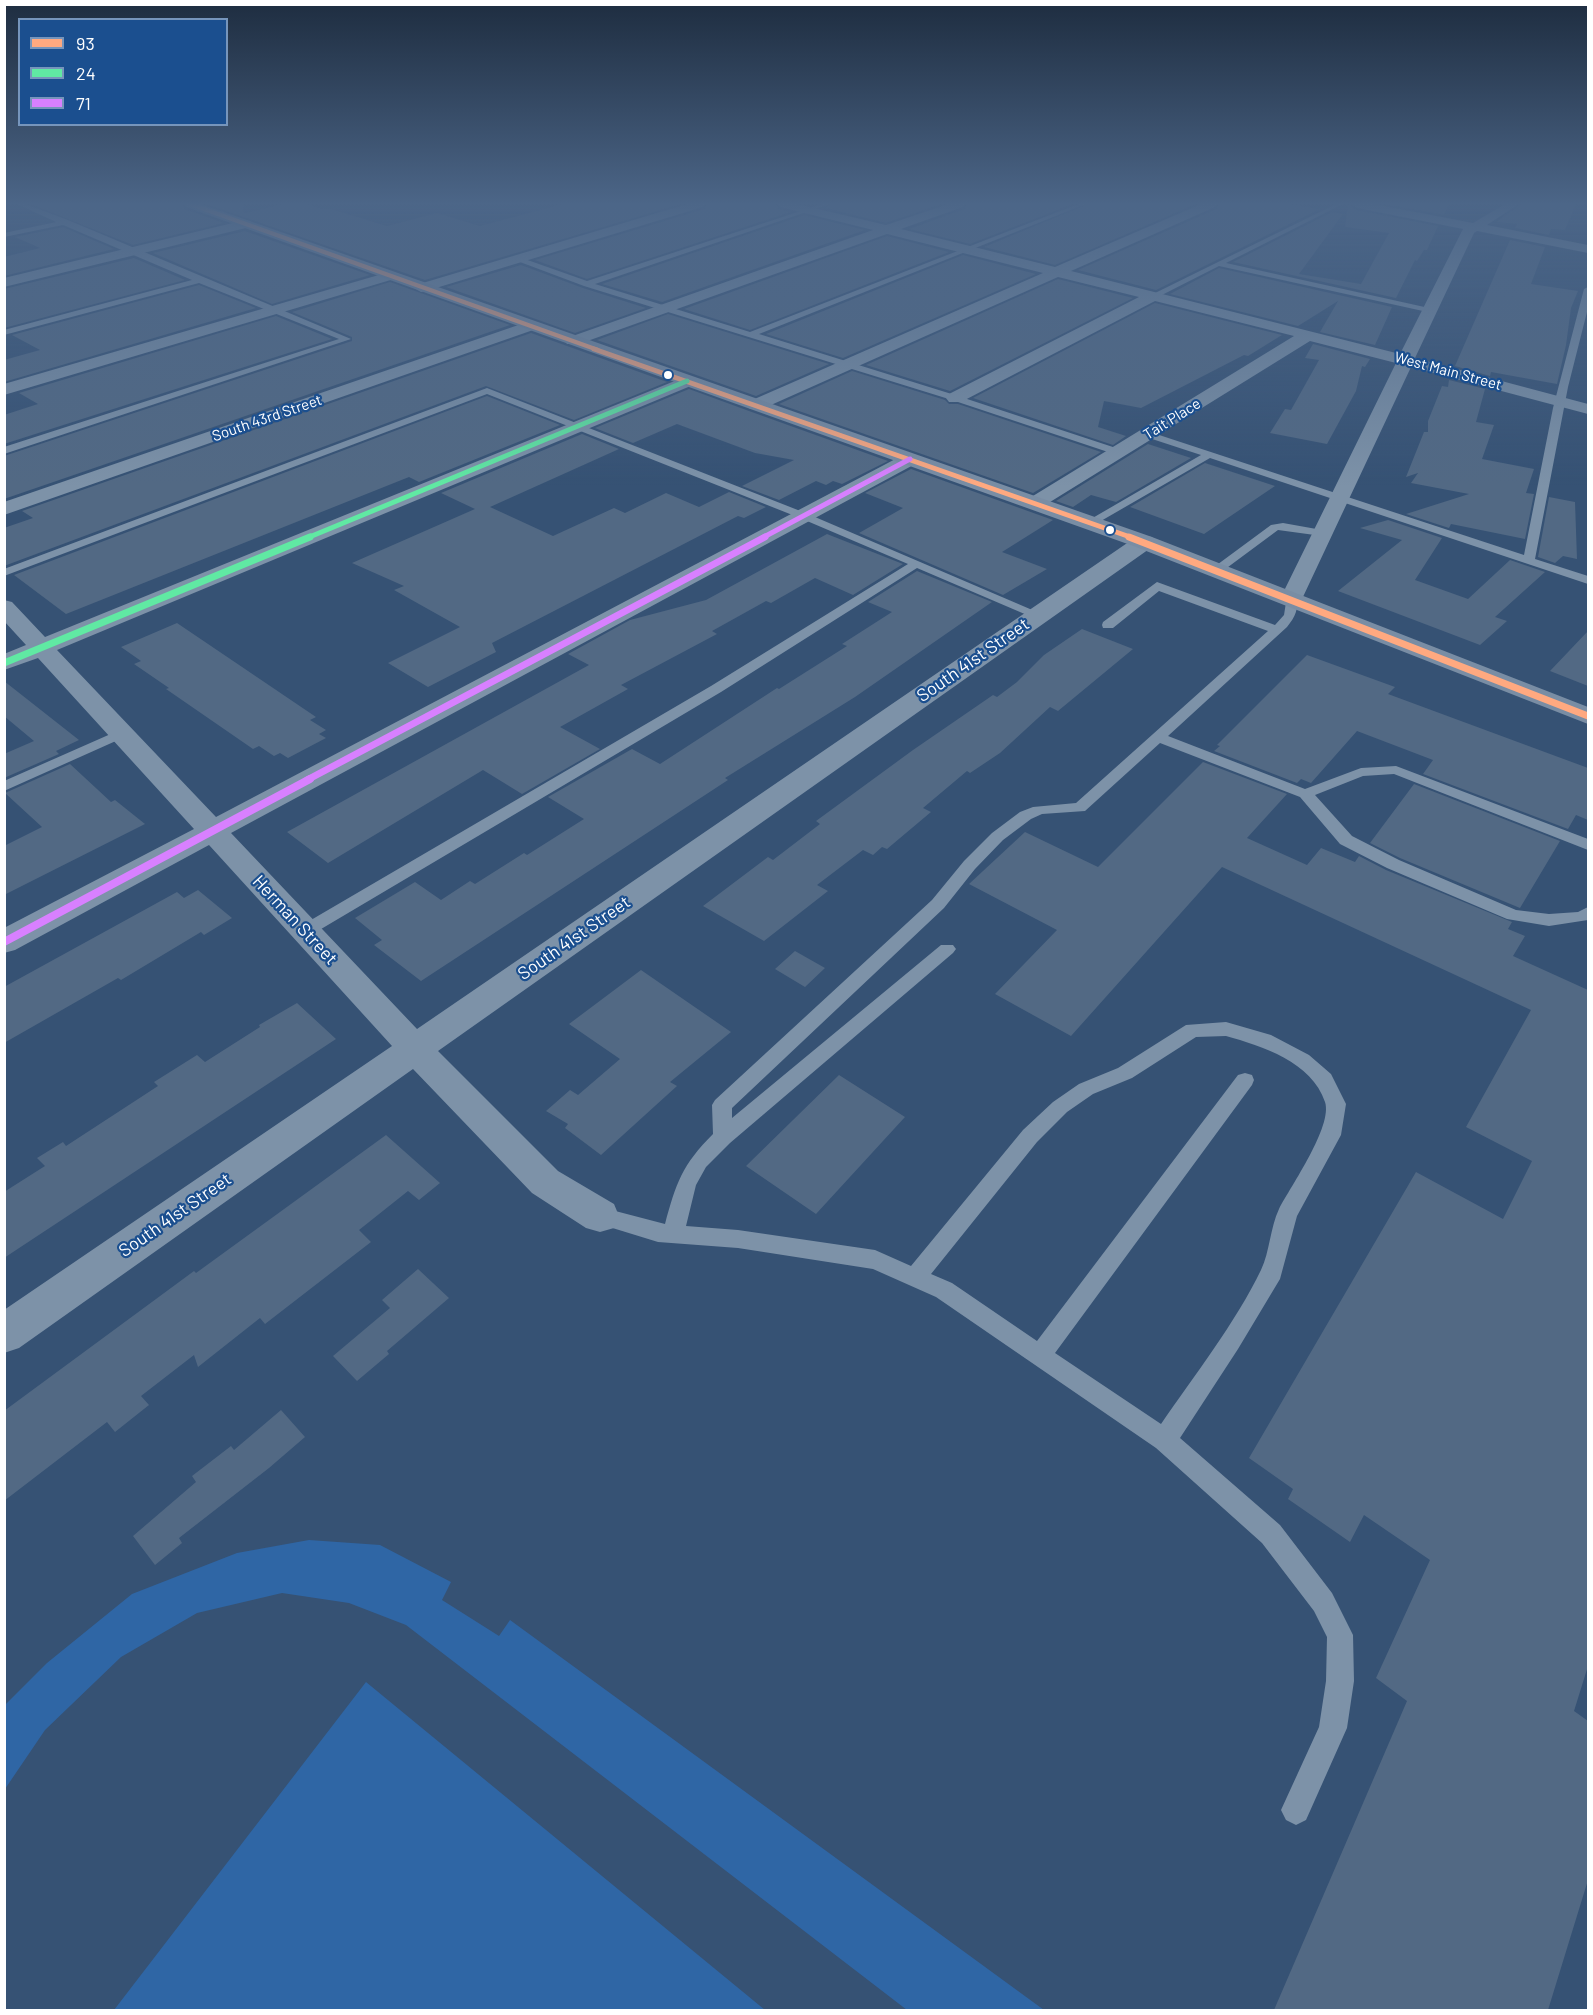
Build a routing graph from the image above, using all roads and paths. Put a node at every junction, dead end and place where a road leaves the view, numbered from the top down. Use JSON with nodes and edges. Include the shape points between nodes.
{"nodes":[{"id":1,"x":133,"y":298,"type":"edge"},
{"id":2,"x":244,"y":298,"type":"edge"},
{"id":3,"x":314,"y":298,"type":"edge"},
{"id":4,"x":450,"y":298,"type":"edge"},
{"id":5,"x":633,"y":298,"type":"edge"},
{"id":6,"x":694,"y":298,"type":"edge"},
{"id":7,"x":843,"y":298,"type":"edge"},
{"id":8,"x":998,"y":298,"type":"edge"},
{"id":9,"x":1150,"y":298,"type":"edge"},
{"id":10,"x":1162,"y":298,"type":"edge"},
{"id":11,"x":1370,"y":298,"type":"edge"},
{"id":12,"x":1434,"y":298,"type":"edge"},
{"id":13,"x":1587,"y":298,"type":"edge"},
{"id":14,"x":666,"y":308,"type":"junction"},
{"id":15,"x":274,"y":310,"type":"junction"},
{"id":16,"x":1428,"y":311,"type":"junction"},
{"id":17,"x":530,"y":326,"type":"junction"},
{"id":18,"x":4,"y":333,"type":"edge"},
{"id":19,"x":1308,"y":334,"type":"junction"},
{"id":20,"x":750,"y":335,"type":"junction"},
{"id":21,"x":573,"y":341,"type":"junction"},
{"id":22,"x":1405,"y":359,"type":"junction"},
{"id":23,"x":846,"y":365,"type":"junction"},
{"id":24,"x":687,"y":381,"type":"junction"},
{"id":25,"x":4,"y":390,"type":"edge"},
{"id":26,"x":955,"y":398,"type":"junction"},
{"id":27,"x":1560,"y":401,"type":"junction"},
{"id":28,"x":756,"y":405,"type":"junction"},
{"id":29,"x":1588,"y":409,"type":"edge"},
{"id":30,"x":576,"y":426,"type":"junction"},
{"id":31,"x":1147,"y":434,"type":"junction"},
{"id":32,"x":4,"y":451,"type":"edge"},
{"id":33,"x":1118,"y":452,"type":"junction"},
{"id":34,"x":1210,"y":454,"type":"junction"},
{"id":35,"x":910,"y":459,"type":"junction"},
{"id":36,"x":1340,"y":497,"type":"junction"},
{"id":37,"x":1035,"y":503,"type":"junction"},
{"id":38,"x":4,"y":509,"type":"edge"},
{"id":39,"x":804,"y":516,"type":"junction"},
{"id":40,"x":1090,"y":523,"type":"junction"},
{"id":41,"x":1322,"y":533,"type":"junction"},
{"id":42,"x":1144,"y":542,"type":"junction"},
{"id":43,"x":1529,"y":560,"type":"junction"},
{"id":44,"x":916,"y":564,"type":"junction"},
{"id":45,"x":1216,"y":570,"type":"junction"},
{"id":46,"x":4,"y":573,"type":"edge"},
{"id":47,"x":1588,"y":580,"type":"edge"},
{"id":48,"x":1291,"y":599,"type":"junction"},
{"id":49,"x":4,"y":607,"type":"edge"},
{"id":50,"x":1038,"y":615,"type":"junction"},
{"id":51,"x":1107,"y":625,"type":"dead end"},
{"id":52,"x":1276,"y":630,"type":"junction"},
{"id":53,"x":42,"y":647,"type":"junction"},
{"id":54,"x":4,"y":663,"type":"edge"},
{"id":55,"x":1588,"y":716,"type":"edge"},
{"id":56,"x":122,"y":733,"type":"junction"},
{"id":57,"x":1158,"y":737,"type":"junction"},
{"id":58,"x":4,"y":787,"type":"edge"},
{"id":59,"x":1305,"y":794,"type":"junction"},
{"id":60,"x":213,"y":831,"type":"junction"},
{"id":61,"x":1588,"y":845,"type":"edge"},
{"id":62,"x":1588,"y":913,"type":"edge"},
{"id":63,"x":305,"y":931,"type":"junction"},
{"id":64,"x":4,"y":942,"type":"edge"},
{"id":65,"x":946,"y":949,"type":"dead end"},
{"id":66,"x":414,"y":1048,"type":"junction"},
{"id":67,"x":1245,"y":1080,"type":"dead end"},
{"id":68,"x":723,"y":1137,"type":"junction"},
{"id":69,"x":600,"y":1216,"type":"joint"},
{"id":70,"x":673,"y":1234,"type":"junction"},
{"id":71,"x":915,"y":1277,"type":"junction"},
{"id":72,"x":4,"y":1334,"type":"edge"},
{"id":73,"x":1040,"y":1355,"type":"junction"},
{"id":74,"x":1164,"y":1440,"type":"junction"},
{"id":75,"x":1296,"y":1810,"type":"dead end"}],
"edges":[{"from":1,"to":18,"type":"lane"},
{"from":2,"to":15,"type":"lane"},
{"from":3,"to":15,"type":"street"},
{"from":4,"to":17,"type":"street"},
{"from":5,"to":14,"type":"lane"},
{"from":6,"to":14,"type":"street"},
{"from":7,"to":20,"type":"lane"},
{"from":8,"to":23,"type":"street"},
{"from":9,"to":26,"type":"street"},
{"from":10,"to":19,"type":"street","name":"West Main Street"},
{"from":11,"to":16,"type":"lane"},
{"from":12,"to":16,"type":"street"},
{"from":13,"to":27,"type":"lane"},
{"from":14,"to":20,"type":"lane"},
{"from":14,"to":21,"type":"street"},
{"from":15,"to":25,"type":"street"},
{"from":15,"to":32,"type":"lane","via":[[346,339]]},
{"from":16,"to":22,"type":"street"},
{"from":17,"to":21,"type":"street"},
{"from":17,"to":38,"type":"street","name":"South 43rd Street"},
{"from":19,"to":22,"type":"street","name":"West Main Street"},
{"from":19,"to":31,"type":"street","name":"Tait Place"},
{"from":20,"to":23,"type":"lane"},
{"from":21,"to":24,"type":"street"},
{"from":22,"to":27,"type":"street","name":"West Main Street"},
{"from":22,"to":36,"type":"street"},
{"from":23,"to":26,"type":"lane"},
{"from":23,"to":28,"type":"street"},
{"from":24,"to":28,"type":"street"},
{"from":24,"to":30,"type":"street"},
{"from":26,"to":33,"type":"lane"},
{"from":27,"to":29,"type":"street","name":"West Main Street"},
{"from":27,"to":43,"type":"lane"},
{"from":28,"to":35,"type":"street"},
{"from":30,"to":39,"type":"lane"},
{"from":30,"to":46,"type":"lane","via":[[487,391]]},
{"from":30,"to":53,"type":"street"},
{"from":31,"to":33,"type":"street","name":"Tait Place"},
{"from":31,"to":34,"type":"lane"},
{"from":33,"to":37,"type":"street","name":"Tait Place"},
{"from":34,"to":36,"type":"lane"},
{"from":34,"to":40,"type":"lane"},
{"from":35,"to":37,"type":"street"},
{"from":35,"to":39,"type":"street"},
{"from":36,"to":41,"type":"street"},
{"from":36,"to":43,"type":"lane"},
{"from":37,"to":40,"type":"street"},
{"from":39,"to":44,"type":"lane"},
{"from":39,"to":60,"type":"street"},
{"from":40,"to":42,"type":"street"},
{"from":41,"to":45,"type":"lane","via":[[1275,527]]},
{"from":41,"to":48,"type":"street"},
{"from":42,"to":45,"type":"street"},
{"from":42,"to":50,"type":"street","name":"South 41st Street"},
{"from":43,"to":47,"type":"lane"},
{"from":44,"to":50,"type":"lane"},
{"from":44,"to":63,"type":"lane","via":[[716,689]]},
{"from":45,"to":48,"type":"street"},
{"from":48,"to":52,"type":"lane","via":[[1290,615]]},
{"from":48,"to":55,"type":"street"},
{"from":49,"to":53,"type":"street","name":"Herman Street"},
{"from":50,"to":66,"type":"street","name":"South 41st Street"},
{"from":51,"to":52,"type":"lane","via":[[1157,586]]},
{"from":52,"to":57,"type":"lane"},
{"from":53,"to":54,"type":"street"},
{"from":53,"to":56,"type":"street","name":"Herman Street"},
{"from":56,"to":58,"type":"lane"},
{"from":56,"to":60,"type":"street","name":"Herman Street"},
{"from":57,"to":59,"type":"lane"},
{"from":57,"to":68,"type":"lane","via":[[1080,808],[1039,810],[1017,820],[954,880],[938,904],[722,1105]]},
{"from":59,"to":61,"type":"lane","via":[[1362,771],[1396,770]]},
{"from":59,"to":62,"type":"lane","via":[[1346,840],[1513,915],[1550,920]]},
{"from":60,"to":63,"type":"street","name":"Herman Street"},
{"from":60,"to":64,"type":"street"},
{"from":63,"to":66,"type":"street","name":"Herman Street"},
{"from":65,"to":68,"type":"lane"},
{"from":66,"to":69,"type":"street","name":"Herman Street","via":[[545,1182]]},
{"from":66,"to":72,"type":"street","name":"South 41st Street"},
{"from":67,"to":73,"type":"lane"},
{"from":68,"to":70,"type":"lane","via":[[699,1161],[686,1185]]},
{"from":69,"to":70,"type":"lane"},
{"from":70,"to":71,"type":"lane","via":[[738,1239],[875,1260]]},
{"from":71,"to":73,"type":"lane","via":[[944,1290]]},
{"from":71,"to":74,"type":"lane","via":[[1030,1136],[1086,1089],[1125,1073],[1192,1030],[1226,1029],[1264,1040],[1302,1060],[1324,1079],[1336,1104],[1331,1135],[1287,1215],[1272,1272]]},
{"from":73,"to":74,"type":"lane"},
{"from":74,"to":75,"type":"lane","via":[[1271,1534],[1323,1602],[1340,1635],[1340,1682],[1333,1728]]}]}
